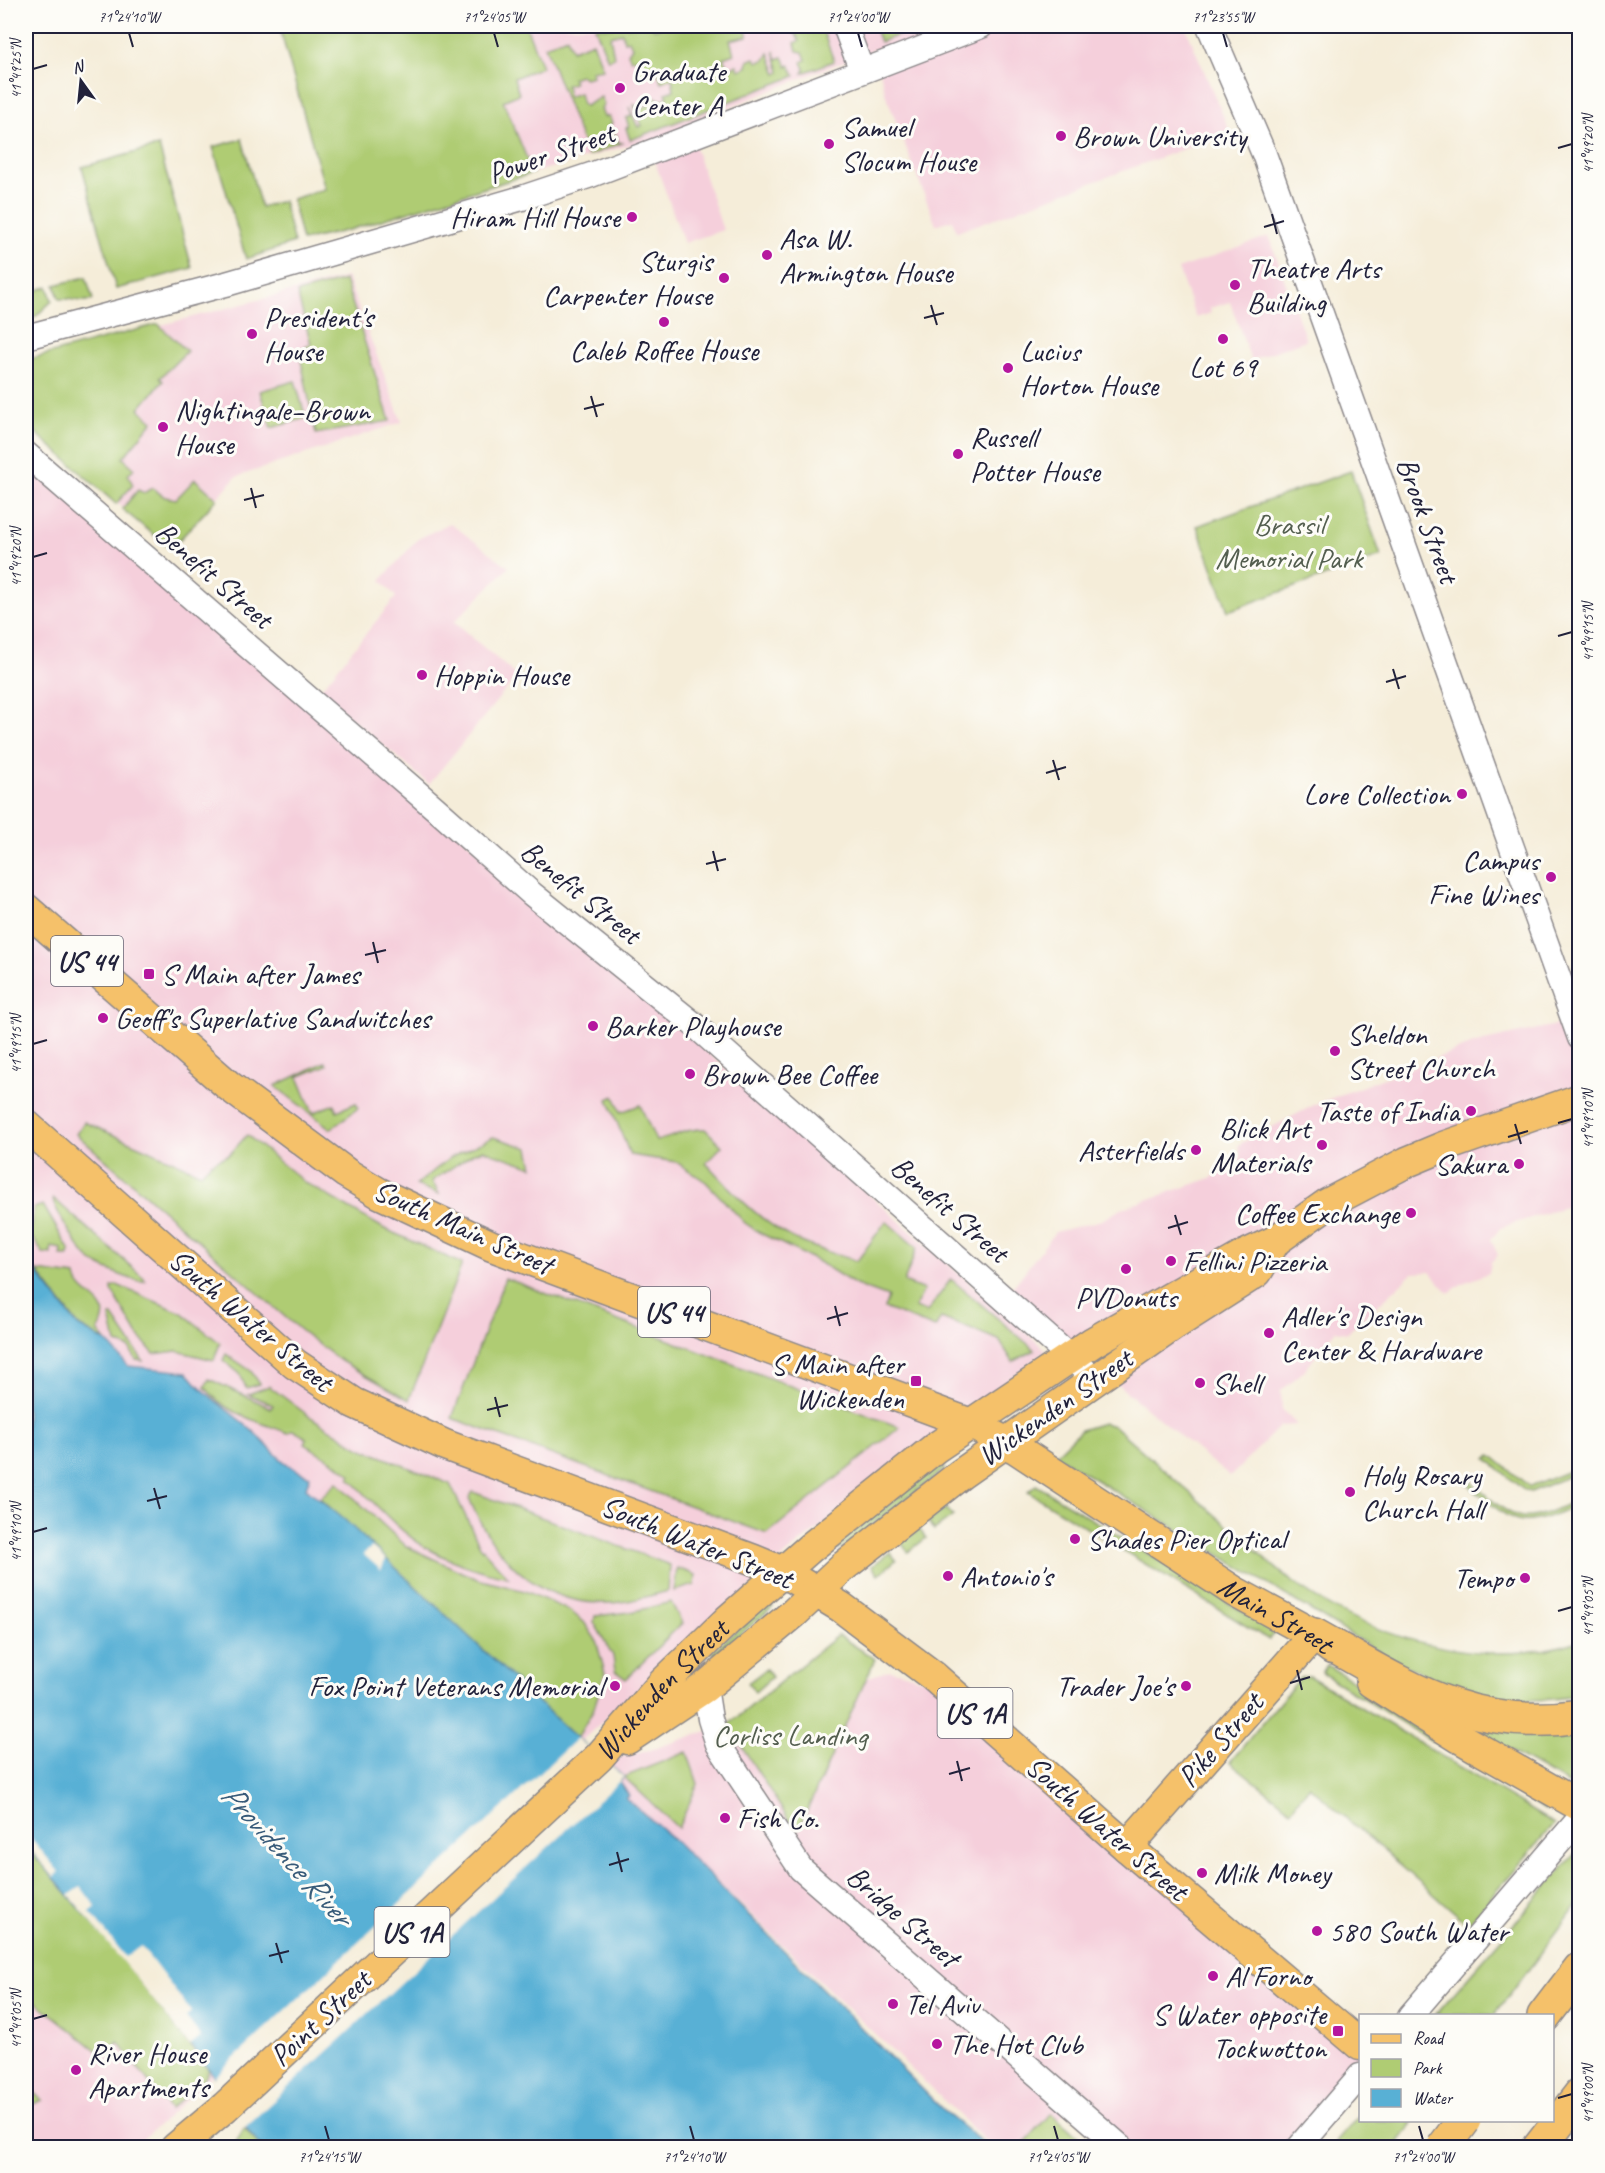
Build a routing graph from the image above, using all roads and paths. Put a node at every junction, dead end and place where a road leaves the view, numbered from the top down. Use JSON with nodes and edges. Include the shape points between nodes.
{"nodes":[{"id":1,"x":845,"y":26,"type":"edge"},
{"id":2,"x":981,"y":26,"type":"edge"},
{"id":3,"x":1209,"y":26,"type":"edge"},
{"id":4,"x":862,"y":71,"type":"junction"},
{"id":5,"x":26,"y":338,"type":"edge"},
{"id":6,"x":26,"y":454,"type":"edge"},
{"id":7,"x":26,"y":909,"type":"edge"},
{"id":8,"x":1580,"y":1038,"type":"edge"},
{"id":9,"x":1580,"y":1099,"type":"edge"},
{"id":10,"x":26,"y":1125,"type":"edge"},
{"id":11,"x":1275,"y":1241,"type":"junction"},
{"id":12,"x":1071,"y":1358,"type":"junction"},
{"id":13,"x":1095,"y":1379,"type":"junction"},
{"id":14,"x":971,"y":1425,"type":"junction"},
{"id":15,"x":1006,"y":1442,"type":"junction"},
{"id":16,"x":783,"y":1572,"type":"junction"},
{"id":17,"x":814,"y":1592,"type":"junction"},
{"id":18,"x":1314,"y":1635,"type":"junction"},
{"id":19,"x":705,"y":1687,"type":"junction"},
{"id":20,"x":1580,"y":1716,"type":"edge"},
{"id":21,"x":599,"y":1757,"type":"junction"},
{"id":22,"x":1580,"y":1806,"type":"edge"},
{"id":23,"x":1580,"y":1818,"type":"edge"},
{"id":24,"x":1126,"y":1847,"type":"junction"},
{"id":25,"x":1580,"y":1969,"type":"edge"},
{"id":26,"x":1412,"y":2014,"type":"edge"},
{"id":27,"x":1546,"y":2014,"type":"edge"},
{"id":28,"x":1359,"y":2044,"type":"edge"},
{"id":29,"x":1359,"y":2077,"type":"edge"},
{"id":30,"x":1580,"y":2095,"type":"edge"},
{"id":31,"x":225,"y":2107,"type":"junction"},
{"id":32,"x":1463,"y":2122,"type":"edge"},
{"id":33,"x":1545,"y":2140,"type":"edge"},
{"id":34,"x":176,"y":2148,"type":"edge"},
{"id":35,"x":201,"y":2148,"type":"edge"},
{"id":36,"x":1122,"y":2148,"type":"edge"},
{"id":37,"x":1298,"y":2148,"type":"edge"},
{"id":38,"x":1443,"y":2148,"type":"edge"}],
"edges":[{"from":1,"to":4,"type":"street"},
{"from":2,"to":4,"type":"street","name":"Power Street"},
{"from":3,"to":8,"type":"street","name":"Brook Street","via":[[1258,138]]},
{"from":4,"to":5,"type":"street","name":"Power Street","via":[[522,198]]},
{"from":6,"to":12,"type":"street","name":"Benefit Street","via":[[472,844],[691,1022]]},
{"from":7,"to":14,"type":"main road","name":"South Main Street","number":"US 44","via":[[229,1086],[379,1193],[492,1246]]},
{"from":9,"to":11,"type":"main road","name":"Wickenden Street","via":[[1407,1162],[1328,1204]]},
{"from":10,"to":16,"type":"main road","name":"South Water Street","via":[[294,1364],[354,1403],[445,1444]]},
{"from":11,"to":12,"type":"main road","name":"Wickenden Street"},
{"from":11,"to":13,"type":"main road","name":"Wickenden Street","via":[[1257,1272]]},
{"from":12,"to":13,"type":"street","name":"Benefit Street"},
{"from":12,"to":14,"type":"main road","name":"Wickenden Street"},
{"from":13,"to":15,"type":"main road","name":"Wickenden Street"},
{"from":14,"to":15,"type":"main road","name":"Main Street"},
{"from":14,"to":16,"type":"main road","name":"Wickenden Street","number":"US 1A","via":[[935,1449]]},
{"from":15,"to":17,"type":"main road","name":"Wickenden Street"},
{"from":15,"to":18,"type":"main road","name":"Main Street","via":[[1234,1593]]},
{"from":16,"to":17,"type":"main road","name":"South Water Street"},
{"from":16,"to":21,"type":"main road","name":"Wickenden Street","number":"US 1A","via":[[663,1683]]},
{"from":17,"to":19,"type":"main road","name":"Wickenden Street","number":"US 1A"},
{"from":17,"to":24,"type":"main road","name":"South Water Street","number":"US 1A","via":[[841,1607],[933,1676]]},
{"from":18,"to":20,"type":"highway","via":[[1414,1691],[1467,1711],[1528,1720]]},
{"from":18,"to":22,"type":"main road","name":"Main Street","via":[[1371,1682]]},
{"from":18,"to":24,"type":"main road","name":"Pike Street"},
{"from":19,"to":21,"type":"main road","name":"Wickenden Street","number":"US 1A"},
{"from":19,"to":36,"type":"street","name":"Bridge Street","via":[[718,1744],[801,1869]]},
{"from":21,"to":31,"type":"main road","name":"Point Street","number":"US 1A"},
{"from":23,"to":26,"type":"street"},
{"from":24,"to":28,"type":"main road","name":"South Water Street","number":"US 1A"},
{"from":25,"to":27,"type":"highway"},
{"from":29,"to":37,"type":"street"},
{"from":30,"to":33,"type":"highway"},
{"from":31,"to":34,"type":"main road","name":"Point Street","number":"US 1A"},
{"from":31,"to":35,"type":"main road","name":"Point Street","number":"US 1A"},
{"from":32,"to":38,"type":"highway","bridge":true}]}
